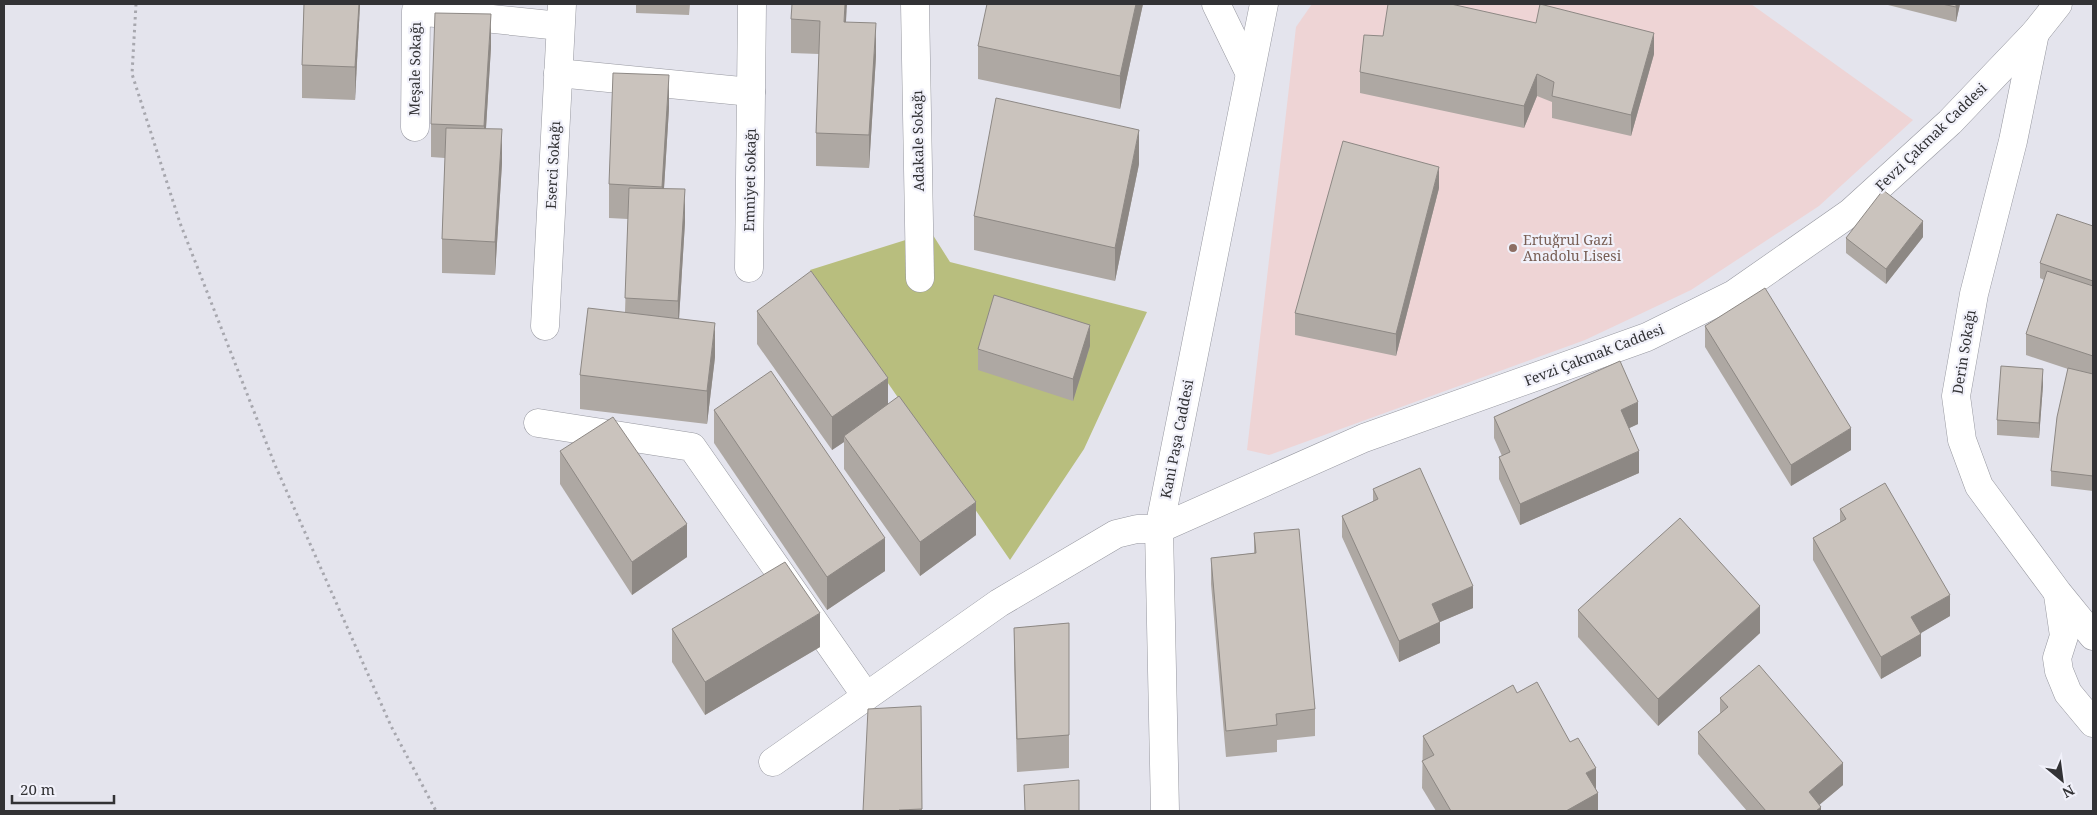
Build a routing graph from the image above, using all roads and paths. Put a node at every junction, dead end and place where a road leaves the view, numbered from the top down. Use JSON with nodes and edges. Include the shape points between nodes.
{"nodes":[{"id":1,"x":136,"y":4,"type":"edge"},
{"id":2,"x":752,"y":4,"type":"edge"},
{"id":3,"x":916,"y":4,"type":"edge"},
{"id":4,"x":1216,"y":4,"type":"edge"},
{"id":5,"x":1264,"y":4,"type":"edge"},
{"id":6,"x":2038,"y":4,"type":"edge"},
{"id":7,"x":2058,"y":4,"type":"edge"},
{"id":8,"x":416,"y":7,"type":"edge"},
{"id":9,"x":561,"y":15,"type":"edge"},
{"id":10,"x":2035,"y":33,"type":"junction"},
{"id":11,"x":1249,"y":72,"type":"junction"},
{"id":12,"x":558,"y":73,"type":"junction"},
{"id":13,"x":751,"y":92,"type":"junction"},
{"id":14,"x":415,"y":127,"type":"dead end"},
{"id":15,"x":749,"y":268,"type":"dead end"},
{"id":16,"x":920,"y":278,"type":"dead end"},
{"id":17,"x":545,"y":326,"type":"dead end"},
{"id":18,"x":538,"y":423,"type":"dead end"},
{"id":19,"x":1159,"y":529,"type":"junction"},
{"id":20,"x":2058,"y":593,"type":"junction"},
{"id":21,"x":2093,"y":636,"type":"edge"},
{"id":22,"x":866,"y":696,"type":"junction"},
{"id":23,"x":2093,"y":723,"type":"edge"},
{"id":24,"x":773,"y":762,"type":"dead end"},
{"id":25,"x":436,"y":811,"type":"edge"},
{"id":26,"x":1165,"y":811,"type":"edge"}],
"edges":[{"from":1,"to":25,"type":"path","via":[[132,74],[180,223],[275,465],[391,726]]},
{"from":2,"to":13,"type":"street","name":"Emniyet Sokağı"},
{"from":3,"to":16,"type":"street","name":"Adakale Sokağı"},
{"from":4,"to":11,"type":"street"},
{"from":5,"to":11,"type":"street","name":"Kani Paşa Caddesi"},
{"from":6,"to":10,"type":"street","name":"Derin Sokağı"},
{"from":7,"to":10,"type":"street","name":"Fevzi Çakmak Caddesi"},
{"from":8,"to":9,"type":"street","name":"Meşale Sokağı"},
{"from":8,"to":14,"type":"street","name":"Meşale Sokağı"},
{"from":9,"to":12,"type":"street","name":"Eserci Sokağı"},
{"from":10,"to":19,"type":"street","name":"Fevzi Çakmak Caddesi","via":[[1950,122],[1850,213],[1734,294],[1647,337],[1364,438]]},
{"from":10,"to":20,"type":"street","name":"Derin Sokağı","via":[[2013,141],[1974,294],[1956,396],[1962,440],[1979,486]]},
{"from":11,"to":19,"type":"street","name":"Kani Paşa Caddesi"},
{"from":12,"to":13,"type":"street"},
{"from":12,"to":17,"type":"street","name":"Eserci Sokağı"},
{"from":13,"to":15,"type":"street","name":"Emniyet Sokağı"},
{"from":18,"to":22,"type":"street","via":[[692,447]]},
{"from":19,"to":22,"type":"street","via":[[1137,529],[1094,544],[999,603]]},
{"from":19,"to":26,"type":"street","name":"Kani Paşa Caddesi"},
{"from":20,"to":21,"type":"street","name":"Derin Sokağı"},
{"from":20,"to":23,"type":"street","via":[[2064,636],[2057,658],[2059,671],[2068,693]]},
{"from":22,"to":24,"type":"street"}]}
